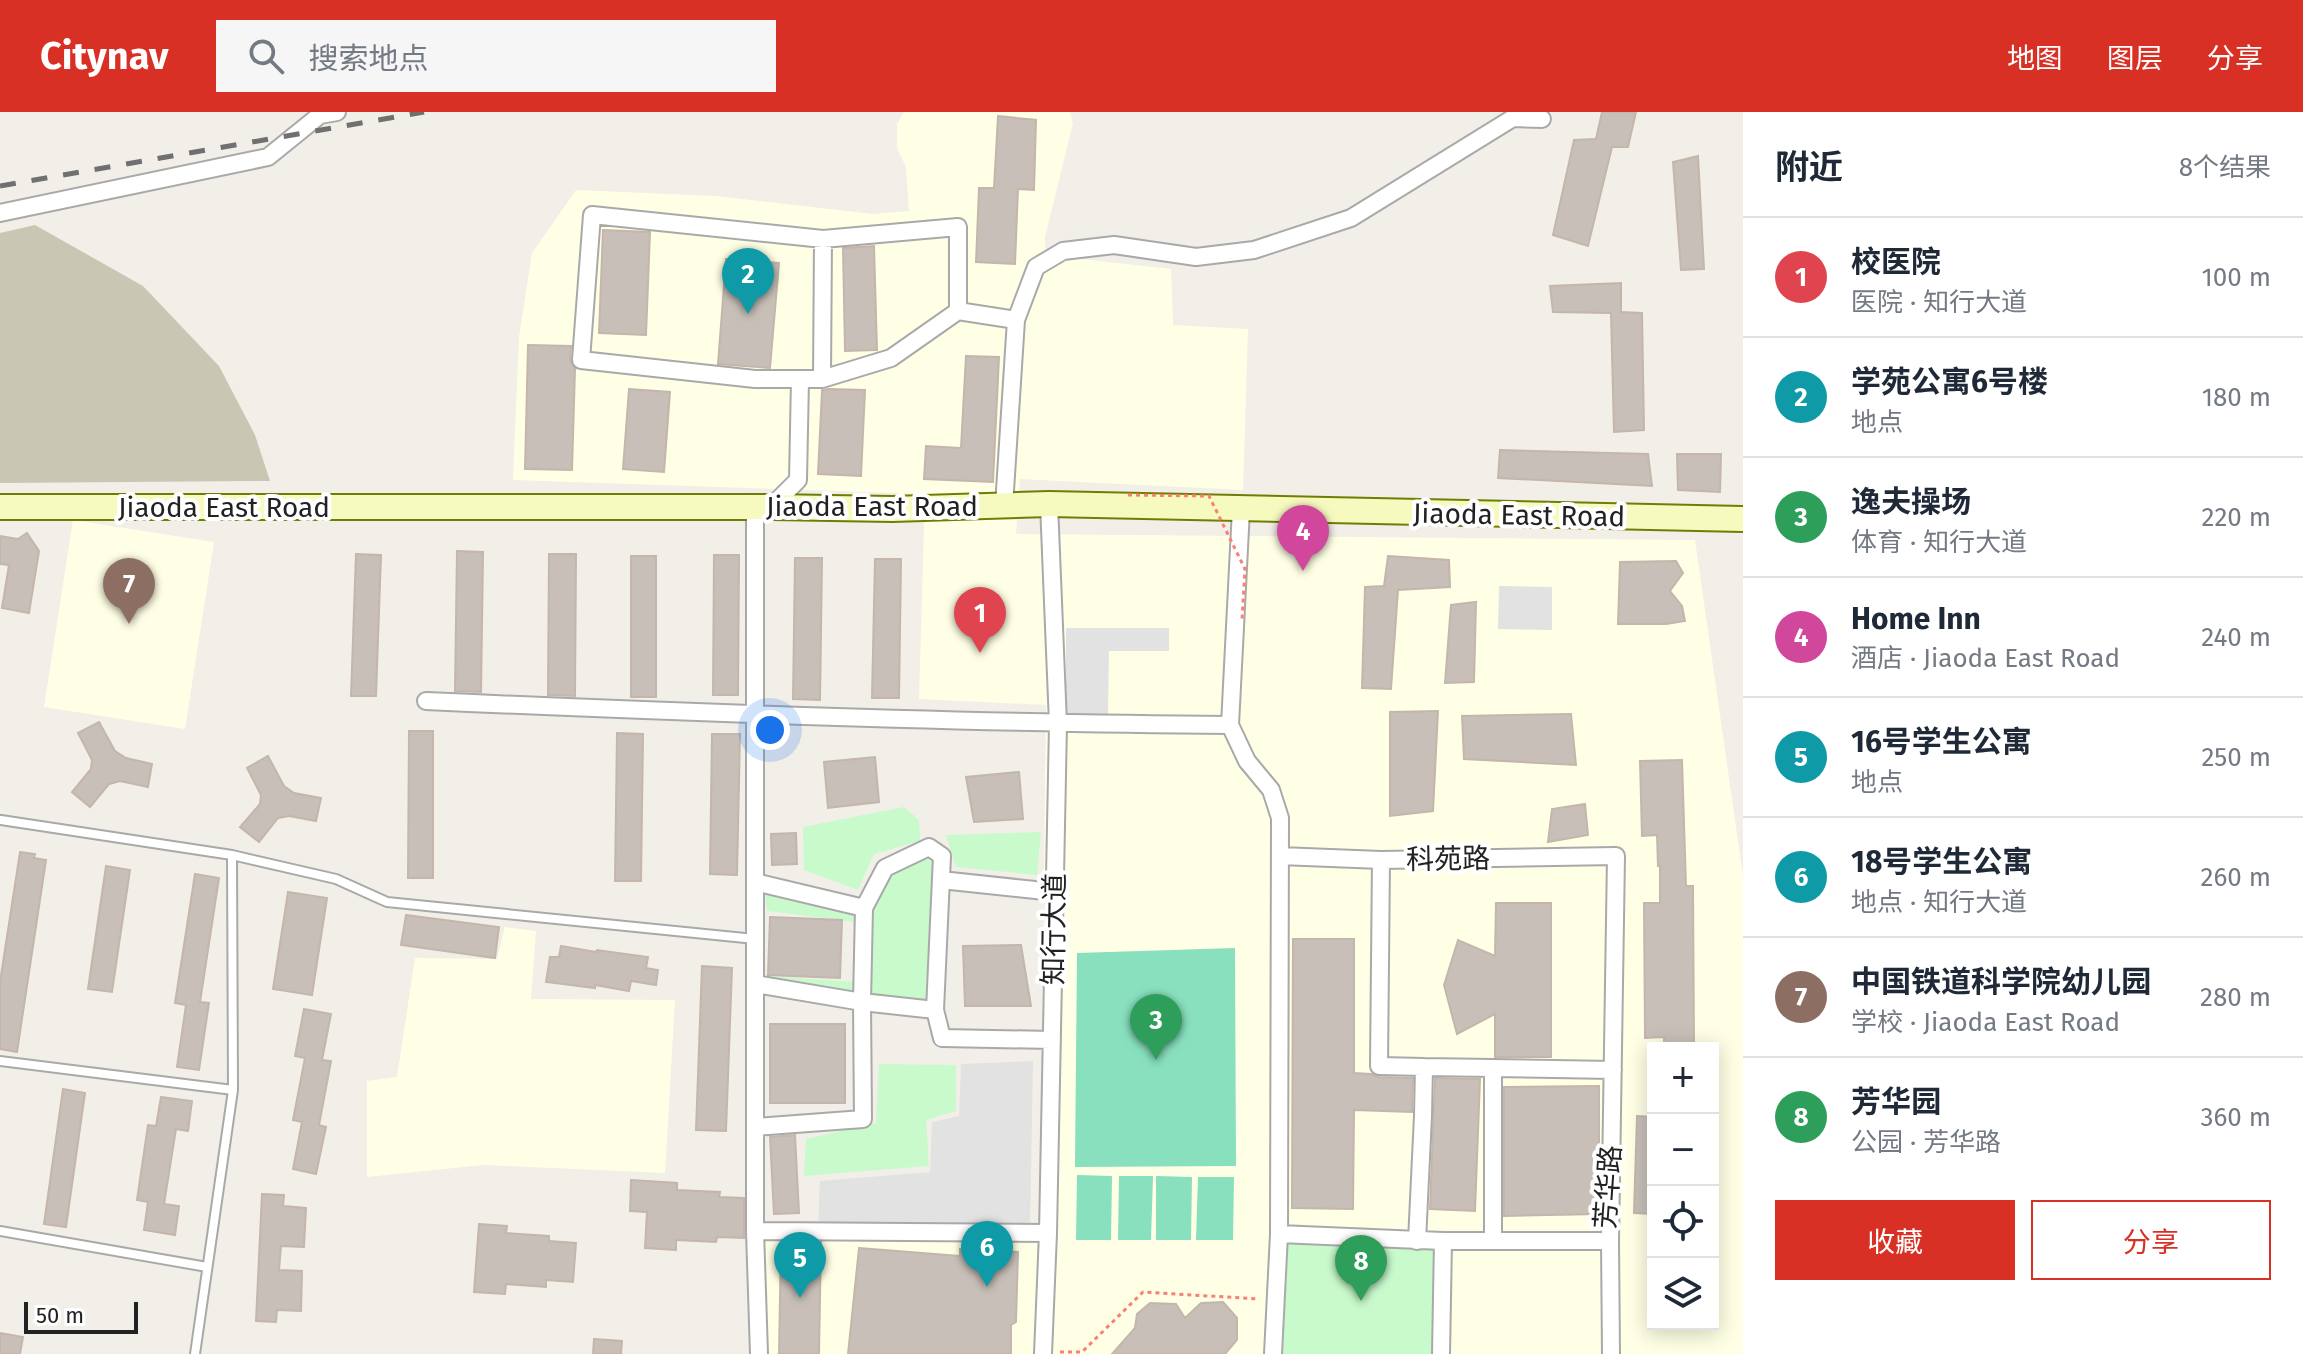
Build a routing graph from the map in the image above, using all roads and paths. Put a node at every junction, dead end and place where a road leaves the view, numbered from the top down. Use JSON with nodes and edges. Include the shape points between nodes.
{"nodes":[{"id":1,"x":337,"y":112,"type":"edge"},
{"id":2,"x":1542,"y":119,"type":"dead end"},
{"id":3,"x":0,"y":213,"type":"edge"},
{"id":4,"x":823,"y":239,"type":"junction"},
{"id":5,"x":958,"y":311,"type":"junction"},
{"id":6,"x":1016,"y":320,"type":"junction"},
{"id":7,"x":800,"y":379,"type":"junction"},
{"id":8,"x":822,"y":379,"type":"junction"},
{"id":9,"x":1128,"y":495,"type":"dead end"},
{"id":10,"x":1049,"y":504,"type":"junction"},
{"id":11,"x":1004,"y":506,"type":"junction"},
{"id":12,"x":0,"y":507,"type":"edge"},
{"id":13,"x":763,"y":507,"type":"junction"},
{"id":14,"x":1241,"y":509,"type":"junction"},
{"id":15,"x":1743,"y":519,"type":"edge"},
{"id":16,"x":1242,"y":620,"type":"dead end"},
{"id":17,"x":426,"y":701,"type":"dead end"},
{"id":18,"x":754,"y":715,"type":"junction"},
{"id":19,"x":1058,"y":724,"type":"junction"},
{"id":20,"x":1230,"y":725,"type":"junction"},
{"id":21,"x":1,"y":820,"type":"edge"},
{"id":22,"x":232,"y":855,"type":"junction"},
{"id":23,"x":1280,"y":856,"type":"junction"},
{"id":24,"x":1616,"y":856,"type":"joint"},
{"id":25,"x":1381,"y":860,"type":"junction"},
{"id":26,"x":941,"y":880,"type":"junction"},
{"id":27,"x":755,"y":882,"type":"junction"},
{"id":28,"x":1054,"y":892,"type":"junction"},
{"id":29,"x":864,"y":908,"type":"junction"},
{"id":30,"x":755,"y":939,"type":"junction"},
{"id":31,"x":755,"y":984,"type":"junction"},
{"id":32,"x":862,"y":1002,"type":"junction"},
{"id":33,"x":935,"y":1010,"type":"junction"},
{"id":34,"x":1052,"y":1040,"type":"junction"},
{"id":35,"x":0,"y":1061,"type":"edge"},
{"id":36,"x":1424,"y":1067,"type":"junction"},
{"id":37,"x":1493,"y":1068,"type":"junction"},
{"id":38,"x":1613,"y":1070,"type":"junction"},
{"id":39,"x":233,"y":1090,"type":"junction"},
{"id":40,"x":755,"y":1127,"type":"junction"},
{"id":41,"x":0,"y":1231,"type":"edge"},
{"id":42,"x":755,"y":1231,"type":"junction"},
{"id":43,"x":1048,"y":1233,"type":"junction"},
{"id":44,"x":1279,"y":1234,"type":"junction"},
{"id":45,"x":1493,"y":1240,"type":"junction"},
{"id":46,"x":1417,"y":1241,"type":"junction"},
{"id":47,"x":1443,"y":1241,"type":"junction"},
{"id":48,"x":1610,"y":1241,"type":"junction"},
{"id":49,"x":207,"y":1267,"type":"junction"},
{"id":50,"x":1275,"y":1300,"type":"junction"},
{"id":51,"x":1043,"y":1352,"type":"edge"},
{"id":52,"x":195,"y":1354,"type":"edge"},
{"id":53,"x":759,"y":1354,"type":"edge"},
{"id":54,"x":1273,"y":1354,"type":"edge"},
{"id":55,"x":1441,"y":1354,"type":"edge"},
{"id":56,"x":1611,"y":1354,"type":"edge"}],
"edges":[{"from":1,"to":3,"type":"street","via":[[320,115],[268,157]]},
{"from":2,"to":6,"type":"street","via":[[1513,118],[1351,218],[1254,250],[1196,257],[1114,245],[1063,251],[1036,267]]},
{"from":4,"to":5,"type":"street","via":[[958,227]]},
{"from":4,"to":7,"type":"street","via":[[592,215],[581,360]]},
{"from":4,"to":8,"type":"street"},
{"from":5,"to":6,"type":"street"},
{"from":5,"to":8,"type":"street","via":[[891,358]]},
{"from":6,"to":11,"type":"street"},
{"from":7,"to":8,"type":"street"},
{"from":7,"to":13,"type":"street","via":[[798,480]]},
{"from":9,"to":16,"type":"path","bridge":true,"via":[[1209,496],[1245,569]]},
{"from":10,"to":11,"type":"street","name":"Jiaoda East Road"},
{"from":10,"to":14,"type":"street","name":"Jiaoda East Road"},
{"from":10,"to":19,"type":"street","name":"知行大道"},
{"from":11,"to":13,"type":"street","name":"Jiaoda East Road"},
{"from":12,"to":13,"type":"street","name":"Jiaoda East Road"},
{"from":13,"to":18,"type":"street"},
{"from":14,"to":15,"type":"street","name":"Jiaoda East Road"},
{"from":14,"to":20,"type":"street"},
{"from":17,"to":18,"type":"street"},
{"from":18,"to":19,"type":"street"},
{"from":18,"to":27,"type":"street"},
{"from":19,"to":20,"type":"street"},
{"from":19,"to":28,"type":"street","name":"知行大道"},
{"from":20,"to":23,"type":"street","via":[[1247,761],[1271,790],[1280,818]]},
{"from":21,"to":22,"type":"lane"},
{"from":22,"to":30,"type":"lane","via":[[336,879],[387,902]]},
{"from":22,"to":39,"type":"lane"},
{"from":23,"to":25,"type":"street","name":"科苑路"},
{"from":23,"to":44,"type":"street"},
{"from":24,"to":25,"type":"street","name":"科苑路"},
{"from":24,"to":38,"type":"street","name":"芳华路"},
{"from":25,"to":36,"type":"street","via":[[1379,1066]]},
{"from":26,"to":28,"type":"street"},
{"from":26,"to":29,"type":"street","via":[[942,856],[929,847],[885,868]]},
{"from":26,"to":33,"type":"street"},
{"from":27,"to":29,"type":"street"},
{"from":27,"to":30,"type":"street"},
{"from":28,"to":34,"type":"street","name":"知行大道"},
{"from":29,"to":32,"type":"street"},
{"from":30,"to":31,"type":"street"},
{"from":31,"to":32,"type":"street"},
{"from":31,"to":40,"type":"street"},
{"from":32,"to":33,"type":"street"},
{"from":32,"to":40,"type":"street","via":[[863,1119]]},
{"from":33,"to":34,"type":"street","via":[[942,1038]]},
{"from":34,"to":43,"type":"street","name":"知行大道"},
{"from":35,"to":39,"type":"lane"},
{"from":36,"to":37,"type":"street"},
{"from":36,"to":46,"type":"street"},
{"from":37,"to":38,"type":"street"},
{"from":37,"to":45,"type":"street"},
{"from":38,"to":48,"type":"street","name":"芳华路"},
{"from":39,"to":49,"type":"lane"},
{"from":40,"to":42,"type":"street"},
{"from":41,"to":49,"type":"lane"},
{"from":42,"to":43,"type":"street"},
{"from":42,"to":53,"type":"street"},
{"from":43,"to":51,"type":"street","name":"知行大道"},
{"from":44,"to":46,"type":"street","name":"芳华路"},
{"from":44,"to":50,"type":"street"},
{"from":45,"to":47,"type":"street","name":"芳华路"},
{"from":45,"to":48,"type":"street","name":"芳华路"},
{"from":46,"to":47,"type":"street","name":"芳华路"},
{"from":47,"to":55,"type":"street"},
{"from":48,"to":56,"type":"street"},
{"from":49,"to":52,"type":"lane"},
{"from":50,"to":51,"type":"path","via":[[1143,1292],[1082,1352]]},
{"from":50,"to":54,"type":"street"}]}
